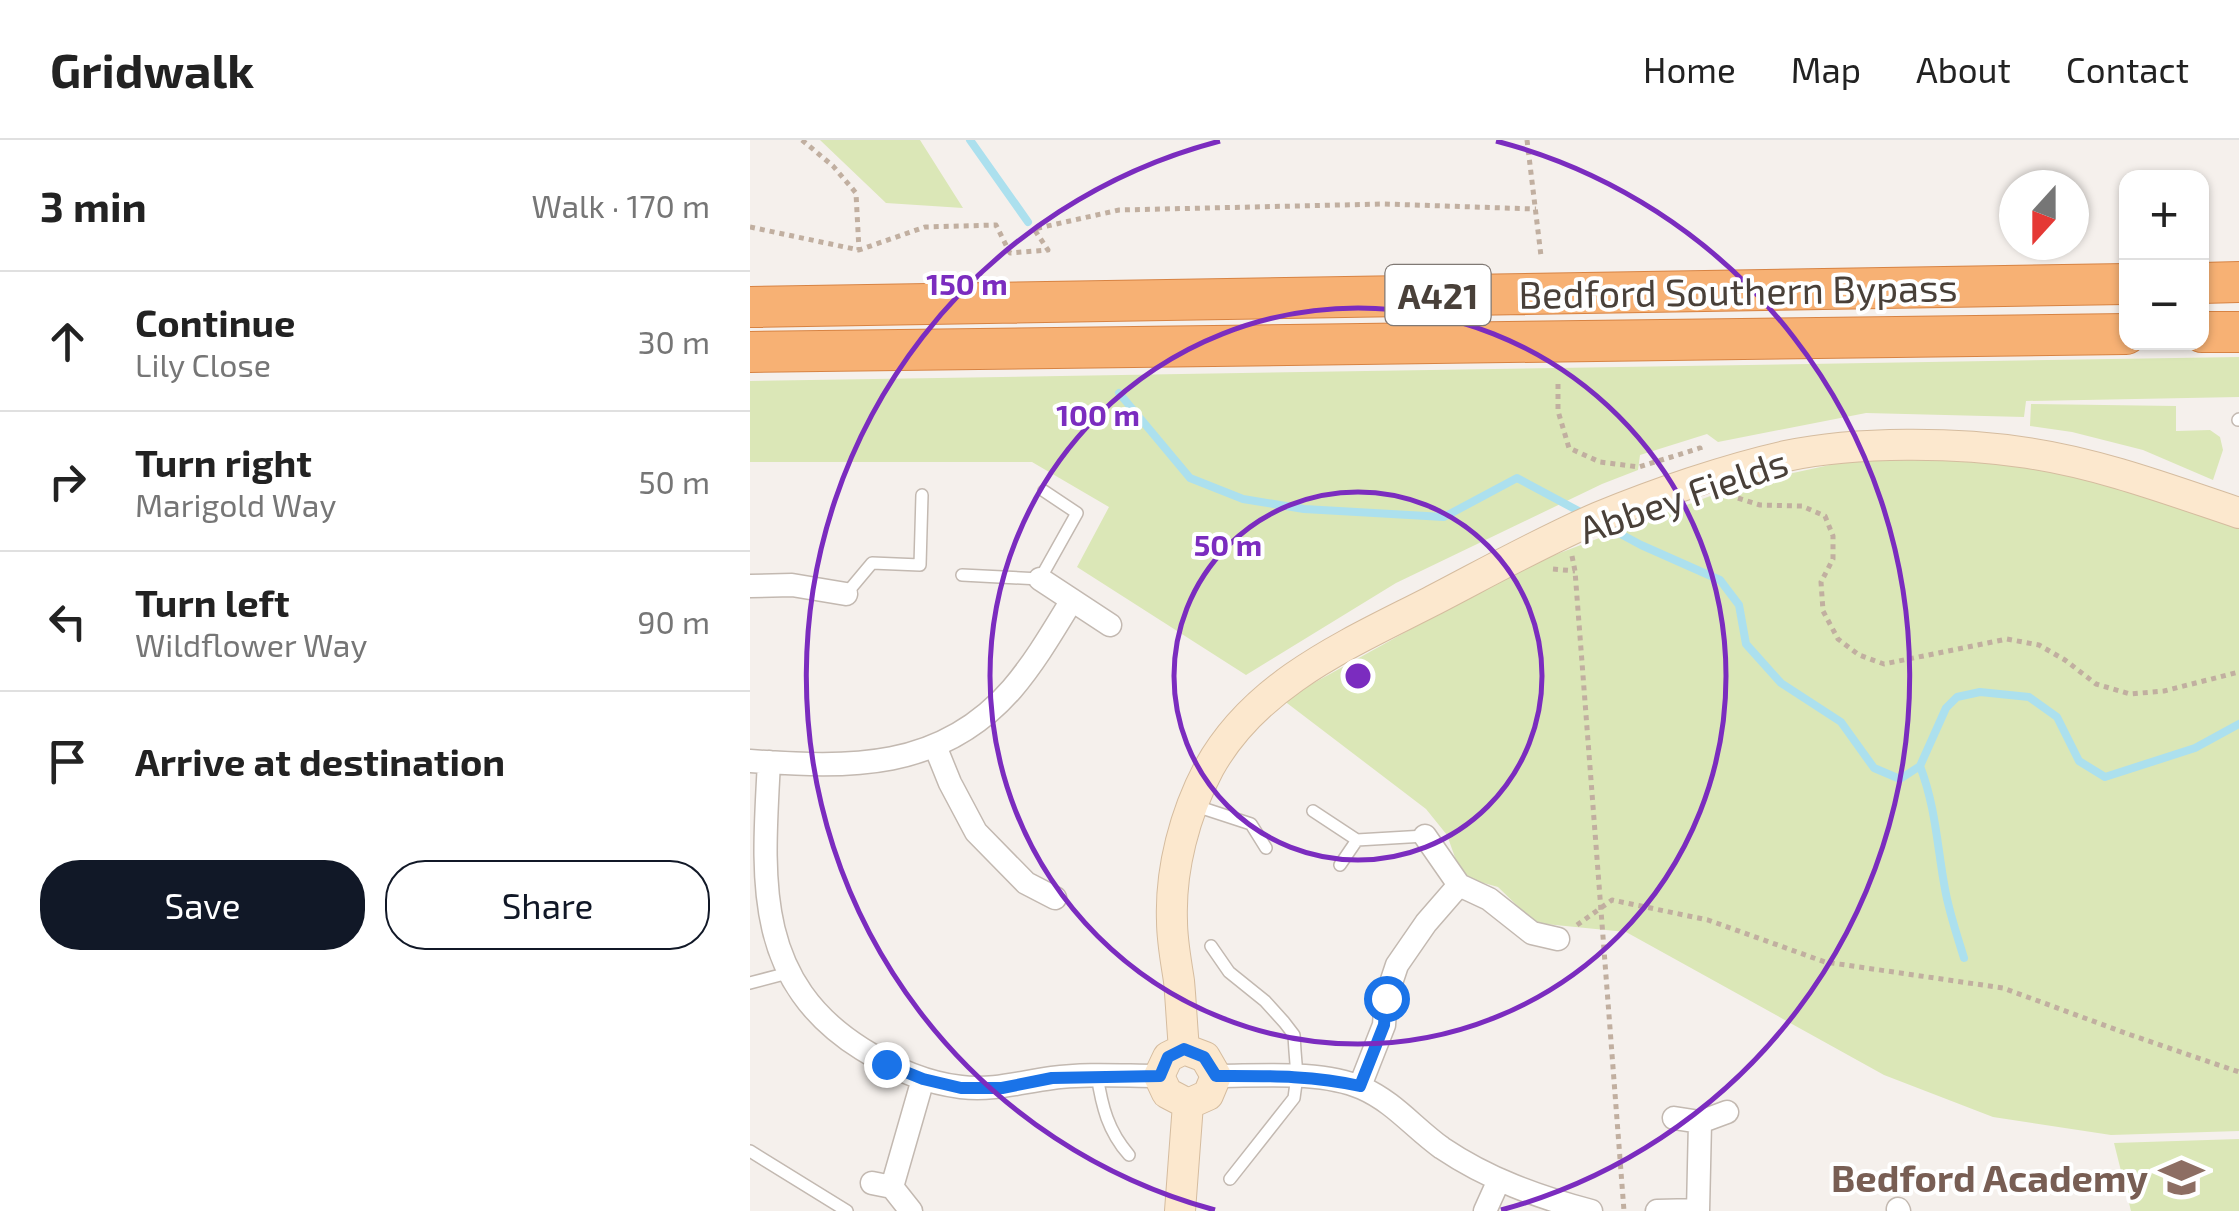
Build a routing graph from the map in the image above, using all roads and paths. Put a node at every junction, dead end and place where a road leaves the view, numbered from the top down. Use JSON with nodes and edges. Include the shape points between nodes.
{"nodes":[{"id":1,"x":802,"y":140,"type":"edge"},
{"id":2,"x":1527,"y":140,"type":"edge"},
{"id":3,"x":1536,"y":210,"type":"junction"},
{"id":4,"x":750,"y":227,"type":"edge"},
{"id":5,"x":859,"y":250,"type":"junction"},
{"id":6,"x":1541,"y":256,"type":"dead end"},
{"id":7,"x":2239,"y":282,"type":"edge"},
{"id":8,"x":2209,"y":283,"type":"edge"},
{"id":9,"x":2119,"y":284,"type":"edge"},
{"id":10,"x":750,"y":307,"type":"edge"},
{"id":11,"x":2209,"y":332,"type":"edge"},
{"id":12,"x":2239,"y":332,"type":"edge"},
{"id":13,"x":2119,"y":334,"type":"edge"},
{"id":14,"x":750,"y":352,"type":"edge"},
{"id":15,"x":1558,"y":384,"type":"dead end"},
{"id":16,"x":1719,"y":486,"type":"junction"},
{"id":17,"x":1044,"y":491,"type":"dead end"},
{"id":18,"x":922,"y":495,"type":"dead end"},
{"id":19,"x":2239,"y":513,"type":"edge"},
{"id":20,"x":1583,"y":551,"type":"dead end"},
{"id":21,"x":962,"y":575,"type":"dead end"},
{"id":22,"x":1040,"y":579,"type":"junction"},
{"id":23,"x":750,"y":586,"type":"edge"},
{"id":24,"x":846,"y":594,"type":"joint"},
{"id":25,"x":1072,"y":600,"type":"junction"},
{"id":26,"x":1110,"y":625,"type":"dead end"},
{"id":27,"x":2239,"y":672,"type":"edge"},
{"id":28,"x":935,"y":746,"type":"junction"},
{"id":29,"x":759,"y":762,"type":"edge"},
{"id":30,"x":1193,"y":805,"type":"junction"},
{"id":31,"x":1313,"y":812,"type":"dead end"},
{"id":32,"x":1425,"y":836,"type":"joint"},
{"id":33,"x":1357,"y":840,"type":"junction"},
{"id":34,"x":1266,"y":848,"type":"dead end"},
{"id":35,"x":1340,"y":865,"type":"dead end"},
{"id":36,"x":1026,"y":883,"type":"junction"},
{"id":37,"x":1458,"y":885,"type":"junction"},
{"id":38,"x":1055,"y":898,"type":"dead end"},
{"id":39,"x":1009,"y":901,"type":"dead end"},
{"id":40,"x":1600,"y":908,"type":"junction"},
{"id":41,"x":1558,"y":939,"type":"joint"},
{"id":42,"x":1211,"y":946,"type":"dead end"},
{"id":43,"x":788,"y":973,"type":"junction"},
{"id":44,"x":750,"y":984,"type":"edge"},
{"id":45,"x":1184,"y":1049,"type":"junction"},
{"id":46,"x":2239,"y":1072,"type":"edge"},
{"id":47,"x":1097,"y":1076,"type":"junction"},
{"id":48,"x":1160,"y":1076,"type":"junction"},
{"id":49,"x":1216,"y":1076,"type":"junction"},
{"id":50,"x":1297,"y":1076,"type":"junction"},
{"id":51,"x":923,"y":1079,"type":"junction"},
{"id":52,"x":1360,"y":1086,"type":"junction"},
{"id":53,"x":1188,"y":1104,"type":"junction"},
{"id":54,"x":1727,"y":1112,"type":"dead end"},
{"id":55,"x":1674,"y":1118,"type":"dead end"},
{"id":56,"x":1700,"y":1122,"type":"junction"},
{"id":57,"x":750,"y":1151,"type":"edge"},
{"id":58,"x":1129,"y":1155,"type":"dead end"},
{"id":59,"x":1230,"y":1179,"type":"dead end"},
{"id":60,"x":1499,"y":1180,"type":"junction"},
{"id":61,"x":847,"y":1211,"type":"edge"},
{"id":62,"x":911,"y":1211,"type":"edge"},
{"id":63,"x":1180,"y":1211,"type":"edge"},
{"id":64,"x":1485,"y":1211,"type":"edge"},
{"id":65,"x":1591,"y":1211,"type":"edge"},
{"id":66,"x":1624,"y":1211,"type":"edge"},
{"id":67,"x":1656,"y":1211,"type":"edge"},
{"id":68,"x":1698,"y":1211,"type":"edge"}],
"edges":[{"from":1,"to":5,"type":"path","via":[[856,192]]},
{"from":2,"to":3,"type":"path"},
{"from":3,"to":5,"type":"path","via":[[1384,204],[1118,210],[1034,229],[1048,250],[1010,253],[996,225],[925,227]]},
{"from":3,"to":6,"type":"path"},
{"from":4,"to":5,"type":"path"},
{"from":7,"to":8,"type":"highway"},
{"from":9,"to":10,"type":"highway","name":"Bedford Southern Bypass","number":"A421"},
{"from":11,"to":12,"type":"highway"},
{"from":13,"to":14,"type":"highway","name":"Bedford Southern Bypass","number":"A421"},
{"from":15,"to":16,"type":"path","via":[[1569,448],[1600,462],[1639,466],[1700,448]]},
{"from":16,"to":19,"type":"street","name":"Abbey Fields","via":[[1788,456],[1946,446],[2028,453],[2107,470]]},
{"from":16,"to":27,"type":"path","via":[[1760,504],[1802,506],[1825,516],[1834,536],[1833,559],[1821,582],[1822,611],[1838,639],[1884,664],[2008,639],[2038,645],[2096,684],[2130,694]]},
{"from":16,"to":30,"type":"street","name":"Abbey Fields","via":[[1600,517],[1332,652],[1276,689],[1237,728]]},
{"from":17,"to":22,"type":"lane","via":[[1077,513]]},
{"from":18,"to":24,"type":"lane","via":[[920,565],[872,563]]},
{"from":20,"to":40,"type":"path","via":[[1572,556]]},
{"from":21,"to":22,"type":"lane"},
{"from":22,"to":25,"type":"street"},
{"from":23,"to":24,"type":"street"},
{"from":25,"to":26,"type":"street"},
{"from":25,"to":28,"type":"street","via":[[1010,690],[977,721]]},
{"from":28,"to":29,"type":"street","via":[[892,760],[836,766]]},
{"from":28,"to":36,"type":"street","via":[[976,832]]},
{"from":29,"to":43,"type":"street","via":[[768,898]]},
{"from":30,"to":34,"type":"lane","via":[[1251,824]]},
{"from":30,"to":45,"type":"street","name":"Abbey Fields","via":[[1172,892]]},
{"from":31,"to":33,"type":"lane"},
{"from":32,"to":33,"type":"lane"},
{"from":32,"to":37,"type":"street"},
{"from":33,"to":35,"type":"lane"},
{"from":36,"to":38,"type":"street"},
{"from":36,"to":39,"type":"street"},
{"from":37,"to":41,"type":"street","via":[[1532,932]]},
{"from":37,"to":52,"type":"street","via":[[1397,965],[1384,1025]]},
{"from":40,"to":41,"type":"path"},
{"from":40,"to":46,"type":"path","via":[[1612,900],[1708,920],[1826,962],[2003,988]]},
{"from":40,"to":66,"type":"path"},
{"from":42,"to":50,"type":"lane","via":[[1294,1035]]},
{"from":43,"to":44,"type":"lane"},
{"from":43,"to":51,"type":"street","via":[[838,1034]]},
{"from":45,"to":48,"type":"street","via":[[1168,1057]]},
{"from":45,"to":49,"type":"street","via":[[1204,1057]]},
{"from":47,"to":48,"type":"street"},
{"from":47,"to":51,"type":"street","via":[[1002,1088]]},
{"from":47,"to":58,"type":"lane","via":[[1102,1109]]},
{"from":48,"to":53,"type":"street","via":[[1167,1093]]},
{"from":49,"to":50,"type":"street"},
{"from":49,"to":53,"type":"street","via":[[1208,1095]]},
{"from":50,"to":52,"type":"street"},
{"from":50,"to":59,"type":"lane","via":[[1294,1098]]},
{"from":51,"to":62,"type":"street","via":[[882,1185]]},
{"from":52,"to":60,"type":"street"},
{"from":53,"to":63,"type":"street"},
{"from":54,"to":56,"type":"street"},
{"from":55,"to":56,"type":"street"},
{"from":56,"to":68,"type":"street"},
{"from":57,"to":61,"type":"lane"},
{"from":60,"to":64,"type":"street"},
{"from":60,"to":65,"type":"street"},
{"from":67,"to":68,"type":"street"}]}
